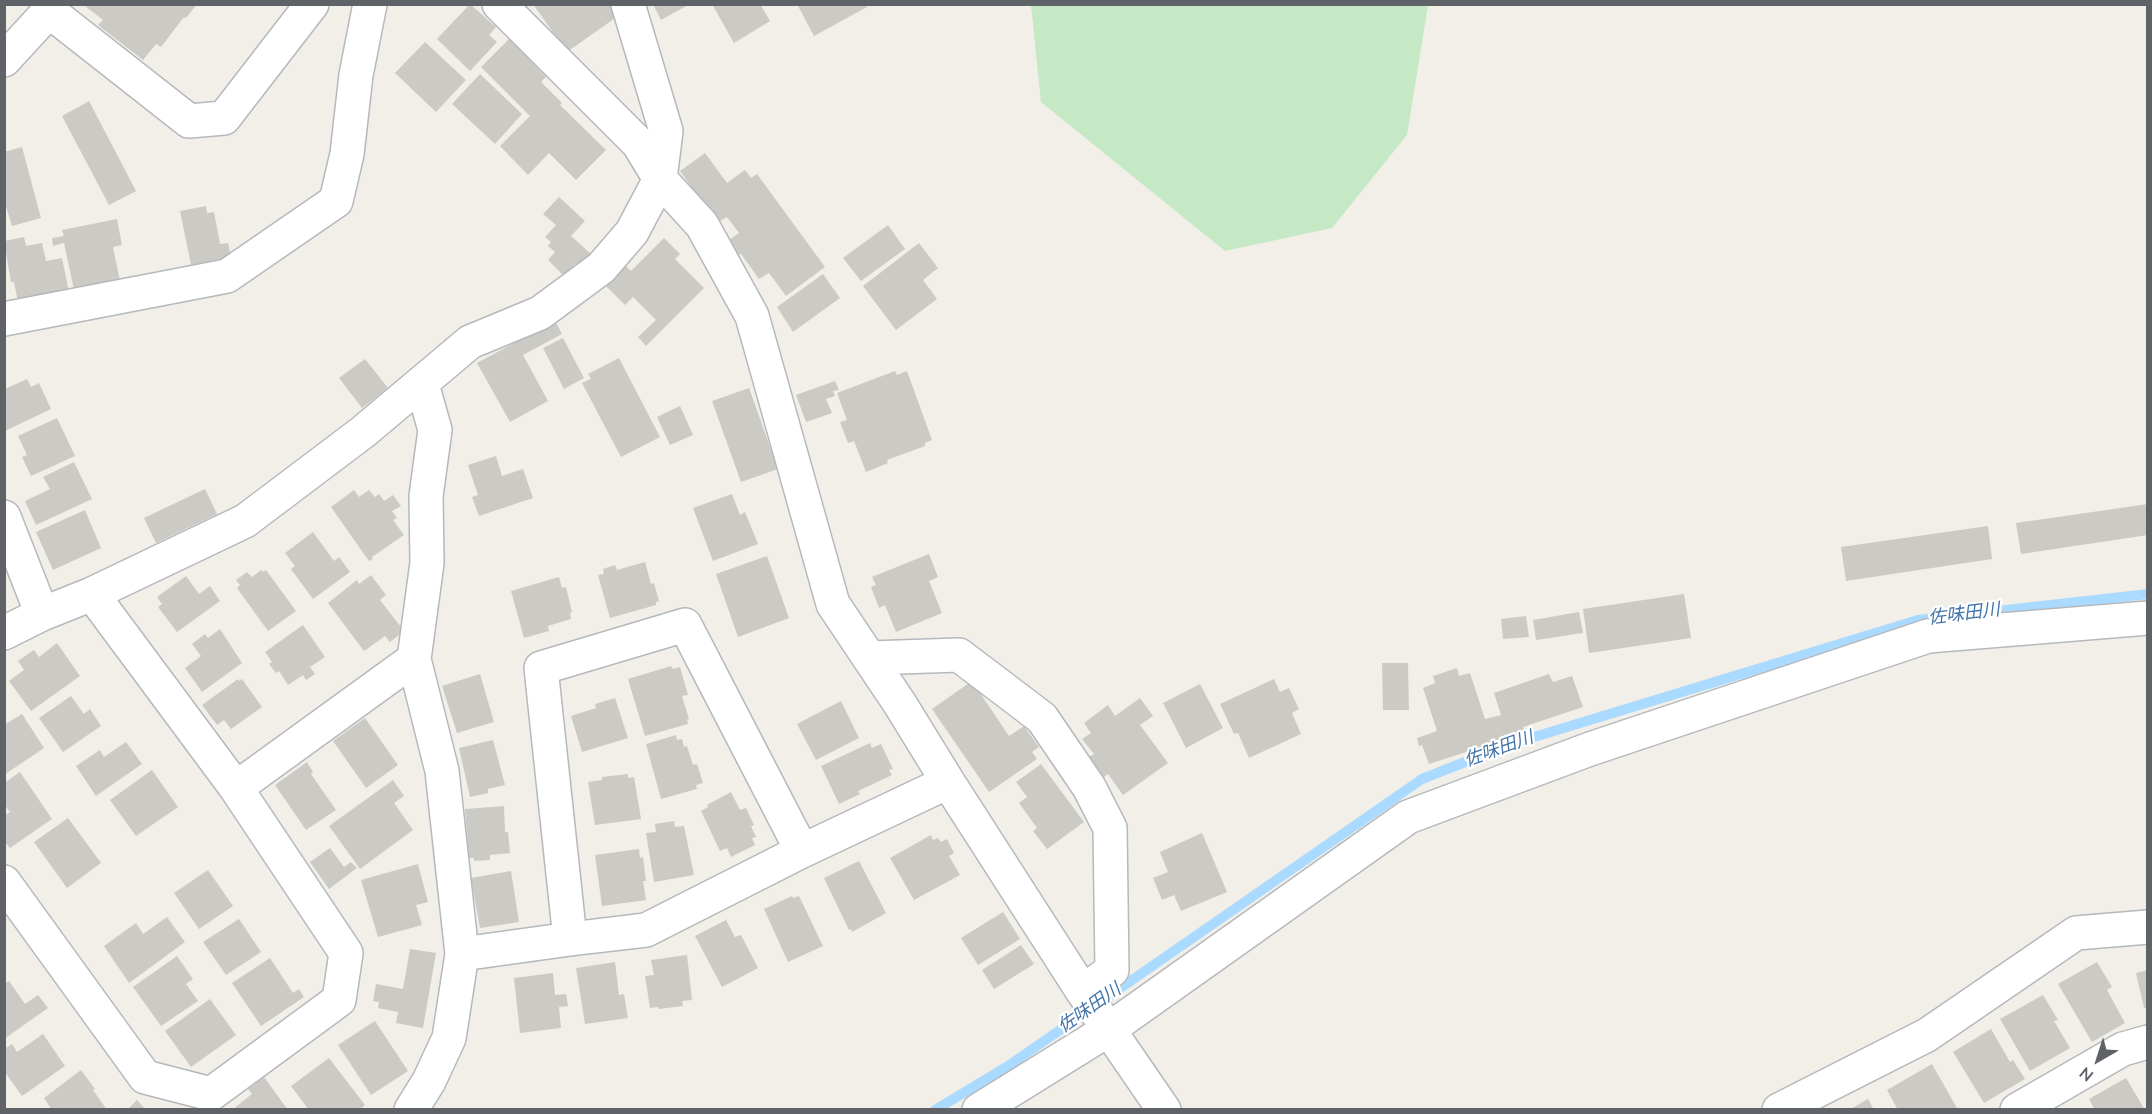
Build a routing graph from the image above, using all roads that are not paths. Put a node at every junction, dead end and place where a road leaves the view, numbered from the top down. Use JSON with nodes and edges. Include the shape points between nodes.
{"nodes":[{"id":1,"x":312,"y":4,"type":"edge"},
{"id":2,"x":370,"y":4,"type":"edge"},
{"id":3,"x":499,"y":4,"type":"edge"},
{"id":4,"x":628,"y":4,"type":"edge"},
{"id":5,"x":4,"y":60,"type":"edge"},
{"id":6,"x":660,"y":179,"type":"junction"},
{"id":7,"x":4,"y":319,"type":"edge"},
{"id":8,"x":422,"y":384,"type":"junction"},
{"id":9,"x":4,"y":517,"type":"edge"},
{"id":10,"x":92,"y":594,"type":"junction"},
{"id":11,"x":42,"y":614,"type":"junction"},
{"id":12,"x":2148,"y":618,"type":"edge"},
{"id":13,"x":4,"y":633,"type":"edge"},
{"id":14,"x":870,"y":658,"type":"junction"},
{"id":15,"x":414,"y":659,"type":"junction"},
{"id":16,"x":948,"y":783,"type":"junction"},
{"id":17,"x":236,"y":788,"type":"junction"},
{"id":18,"x":802,"y":851,"type":"junction"},
{"id":19,"x":4,"y":882,"type":"edge"},
{"id":20,"x":2148,"y":927,"type":"edge"},
{"id":21,"x":570,"y":939,"type":"junction"},
{"id":22,"x":462,"y":954,"type":"junction"},
{"id":23,"x":1083,"y":992,"type":"junction"},
{"id":24,"x":1108,"y":1030,"type":"junction"},
{"id":25,"x":2148,"y":1042,"type":"edge"},
{"id":26,"x":411,"y":1110,"type":"edge"},
{"id":27,"x":979,"y":1110,"type":"edge"},
{"id":28,"x":1164,"y":1110,"type":"edge"},
{"id":29,"x":1779,"y":1110,"type":"edge"},
{"id":30,"x":2017,"y":1110,"type":"edge"}],
"edges":[{"from":1,"to":5,"type":"street","via":[[224,118],[189,121],[50,11]]},
{"from":2,"to":7,"type":"street","via":[[336,201],[227,276]]},
{"from":3,"to":6,"type":"street","via":[[638,143]]},
{"from":4,"to":6,"type":"street","via":[[666,130]]},
{"from":6,"to":8,"type":"street","via":[[632,232],[601,268],[540,313],[470,342]]},
{"from":6,"to":14,"type":"street","via":[[702,225],[752,316],[833,603]]},
{"from":8,"to":10,"type":"street","via":[[245,521]]},
{"from":8,"to":15,"type":"street","via":[[435,430],[426,495],[426,563]]},
{"from":9,"to":11,"type":"street"},
{"from":10,"to":11,"type":"street"},
{"from":10,"to":17,"type":"street"},
{"from":11,"to":13,"type":"street"},
{"from":12,"to":24,"type":"street","via":[[1928,636],[1590,749],[1408,818]]},
{"from":14,"to":16,"type":"street"},
{"from":14,"to":23,"type":"street","via":[[959,655],[1042,718],[1089,787],[1110,828],[1112,970]]},
{"from":15,"to":17,"type":"street"},
{"from":15,"to":22,"type":"street","via":[[442,771]]},
{"from":16,"to":18,"type":"street"},
{"from":16,"to":23,"type":"street"},
{"from":17,"to":19,"type":"street","via":[[346,953],[339,1000],[211,1094],[145,1077]]},
{"from":18,"to":21,"type":"street","via":[[646,930]]},
{"from":18,"to":21,"type":"street","via":[[685,625],[541,668]]},
{"from":20,"to":29,"type":"street","via":[[2076,933],[1927,1035]]},
{"from":21,"to":22,"type":"street"},
{"from":22,"to":26,"type":"street","via":[[449,1038]]},
{"from":23,"to":24,"type":"street"},
{"from":24,"to":27,"type":"street"},
{"from":24,"to":28,"type":"street"},
{"from":25,"to":30,"type":"street","via":[[2123,1049]]}]}
